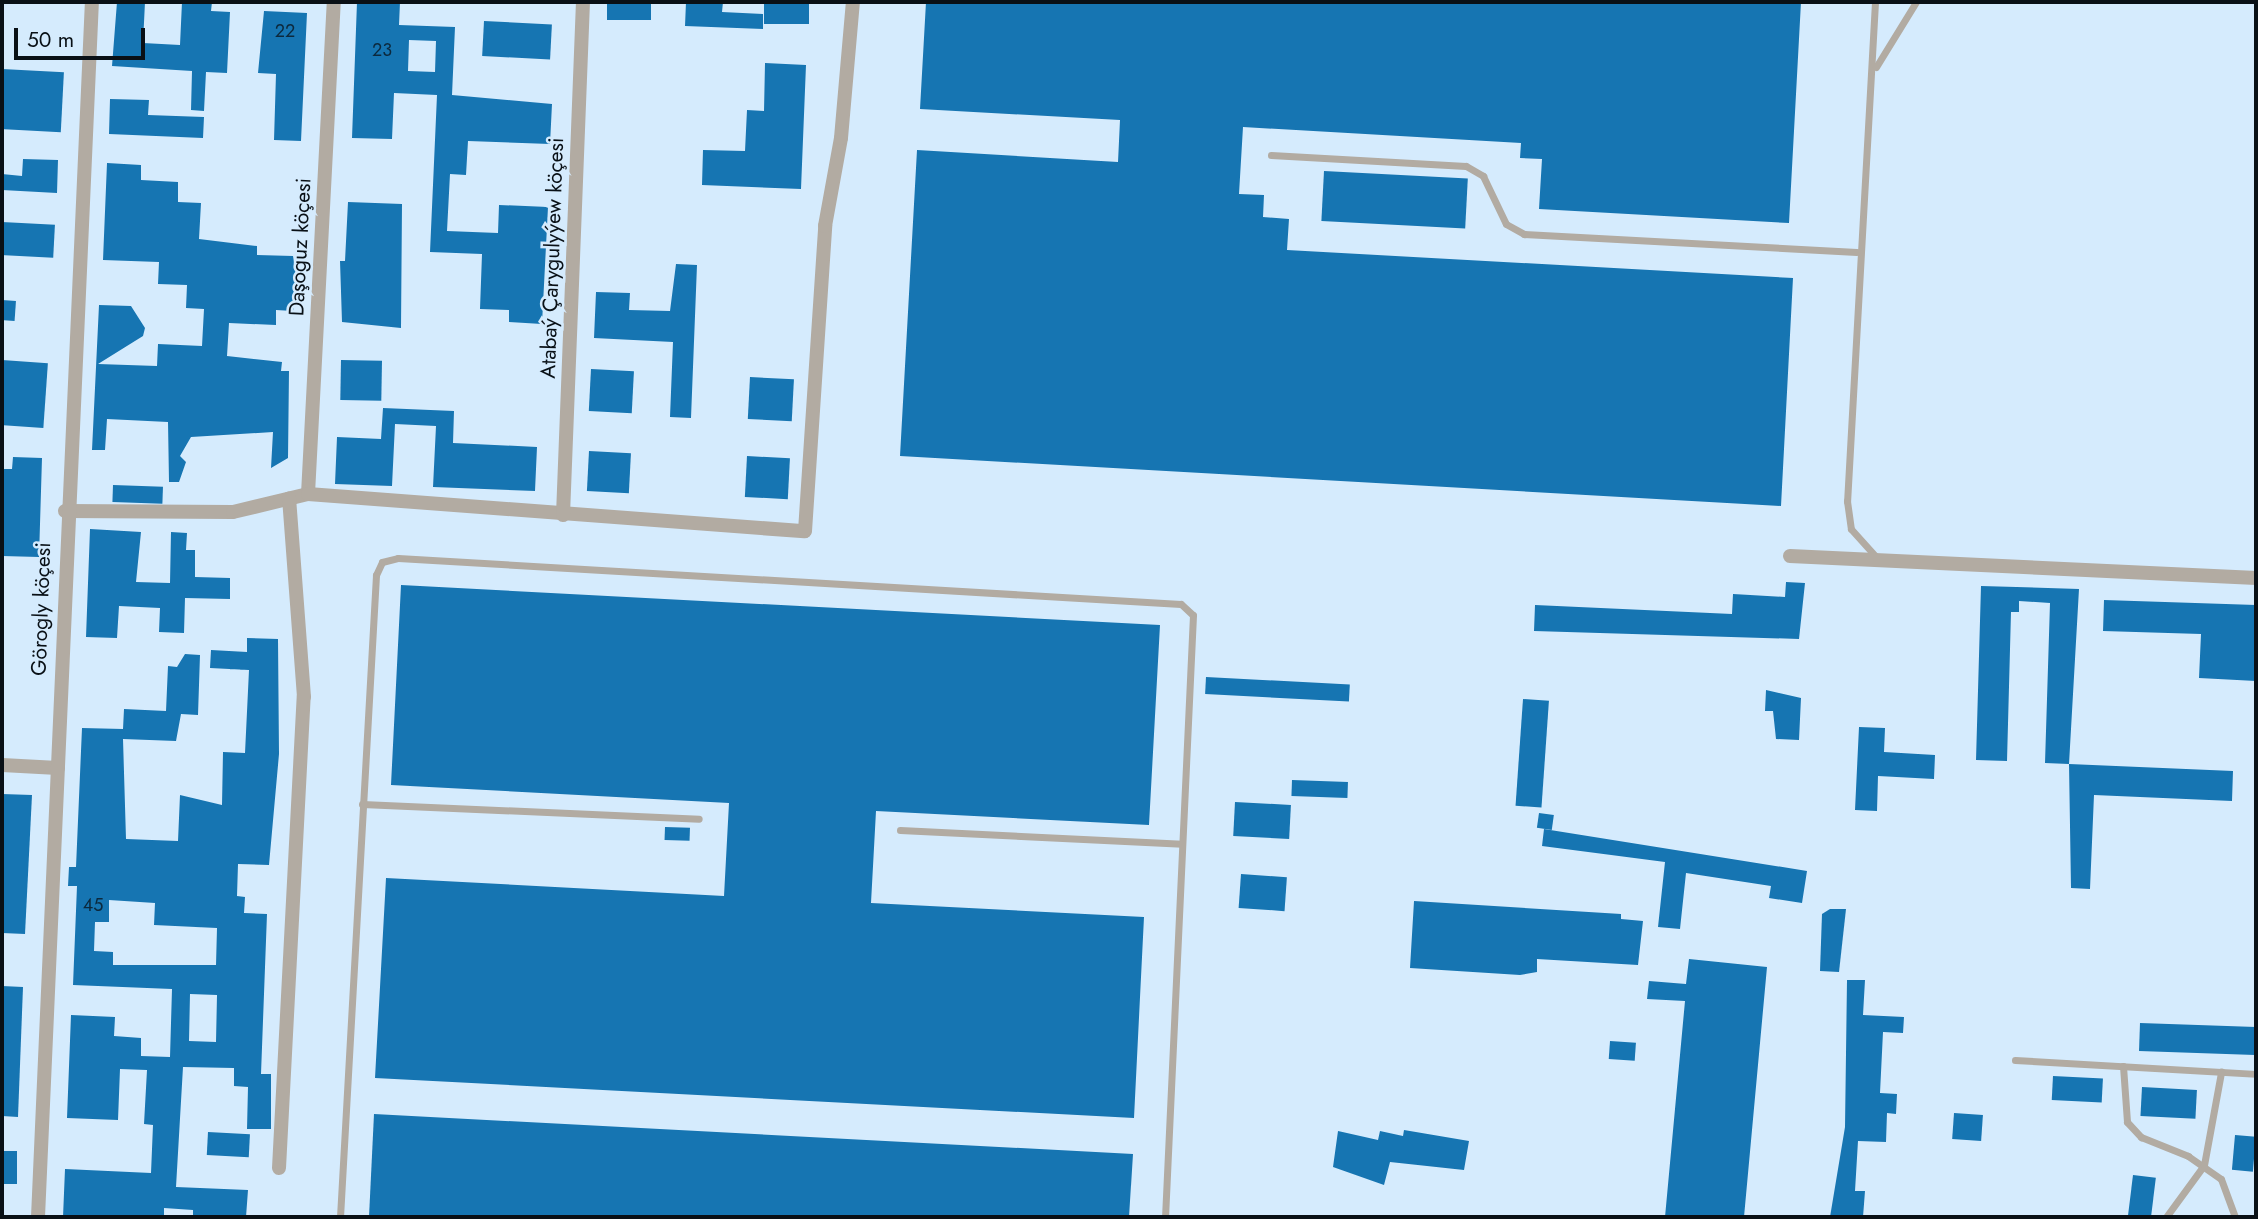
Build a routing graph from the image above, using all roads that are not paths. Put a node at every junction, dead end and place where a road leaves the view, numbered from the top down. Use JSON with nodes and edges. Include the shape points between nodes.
{"nodes":[{"id":1,"x":92,"y":2,"type":"edge"},
{"id":2,"x":334,"y":2,"type":"edge"},
{"id":3,"x":583,"y":2,"type":"edge"},
{"id":4,"x":853,"y":2,"type":"edge"},
{"id":5,"x":1875,"y":2,"type":"edge"},
{"id":6,"x":1916,"y":2,"type":"edge"},
{"id":7,"x":1875,"y":69,"type":"junction"},
{"id":8,"x":1271,"y":155,"type":"dead end"},
{"id":9,"x":1857,"y":252,"type":"junction"},
{"id":10,"x":308,"y":494,"type":"junction"},
{"id":11,"x":289,"y":499,"type":"junction"},
{"id":12,"x":65,"y":511,"type":"junction"},
{"id":13,"x":563,"y":515,"type":"junction"},
{"id":14,"x":1790,"y":556,"type":"dead end"},
{"id":15,"x":1879,"y":559,"type":"junction"},
{"id":16,"x":2256,"y":578,"type":"edge"},
{"id":17,"x":2,"y":765,"type":"edge"},
{"id":18,"x":58,"y":768,"type":"junction"},
{"id":19,"x":362,"y":804,"type":"junction"},
{"id":20,"x":699,"y":819,"type":"dead end"},
{"id":21,"x":900,"y":830,"type":"dead end"},
{"id":22,"x":1182,"y":844,"type":"junction"},
{"id":23,"x":2015,"y":1060,"type":"dead end"},
{"id":24,"x":2123,"y":1066,"type":"junction"},
{"id":25,"x":2221,"y":1072,"type":"junction"},
{"id":26,"x":2256,"y":1074,"type":"edge"},
{"id":27,"x":2204,"y":1165,"type":"junction"},
{"id":28,"x":279,"y":1168,"type":"dead end"},
{"id":29,"x":38,"y":1217,"type":"edge"},
{"id":30,"x":340,"y":1217,"type":"edge"},
{"id":31,"x":1165,"y":1217,"type":"edge"},
{"id":32,"x":2166,"y":1217,"type":"edge"},
{"id":33,"x":2235,"y":1217,"type":"edge"}],
"edges":[{"from":1,"to":12,"type":"street","name":"Görogly köçesi"},
{"from":2,"to":10,"type":"street","name":"Daşoguz köçesi"},
{"from":3,"to":13,"type":"street","name":"Atabaý Çarygulyýew köçesi"},
{"from":4,"to":13,"type":"street","via":[[841,138],[825,226],[805,531]]},
{"from":5,"to":7,"type":"lane"},
{"from":6,"to":7,"type":"lane"},
{"from":7,"to":9,"type":"lane"},
{"from":8,"to":9,"type":"lane","via":[[1466,166],[1483,176],[1506,224],[1524,234]]},
{"from":9,"to":15,"type":"lane","via":[[1848,518],[1857,539]]},
{"from":10,"to":11,"type":"street"},
{"from":10,"to":13,"type":"street"},
{"from":11,"to":12,"type":"street","via":[[204,514]]},
{"from":11,"to":28,"type":"street","via":[[304,697]]},
{"from":12,"to":18,"type":"street","name":"Görogly köçesi"},
{"from":14,"to":15,"type":"street"},
{"from":15,"to":16,"type":"street"},
{"from":17,"to":18,"type":"street"},
{"from":18,"to":29,"type":"street","name":"Görogly köçesi"},
{"from":19,"to":20,"type":"lane"},
{"from":19,"to":22,"type":"lane","via":[[376,575],[382,562],[398,558],[1181,604],[1193,615]]},
{"from":19,"to":30,"type":"lane"},
{"from":21,"to":22,"type":"lane"},
{"from":22,"to":31,"type":"lane"},
{"from":23,"to":24,"type":"lane"},
{"from":24,"to":25,"type":"lane"},
{"from":24,"to":27,"type":"lane","via":[[2127,1122],[2141,1137]]},
{"from":25,"to":26,"type":"lane"},
{"from":25,"to":27,"type":"lane"},
{"from":27,"to":32,"type":"lane"},
{"from":27,"to":33,"type":"lane","via":[[2231,1196]]}]}
